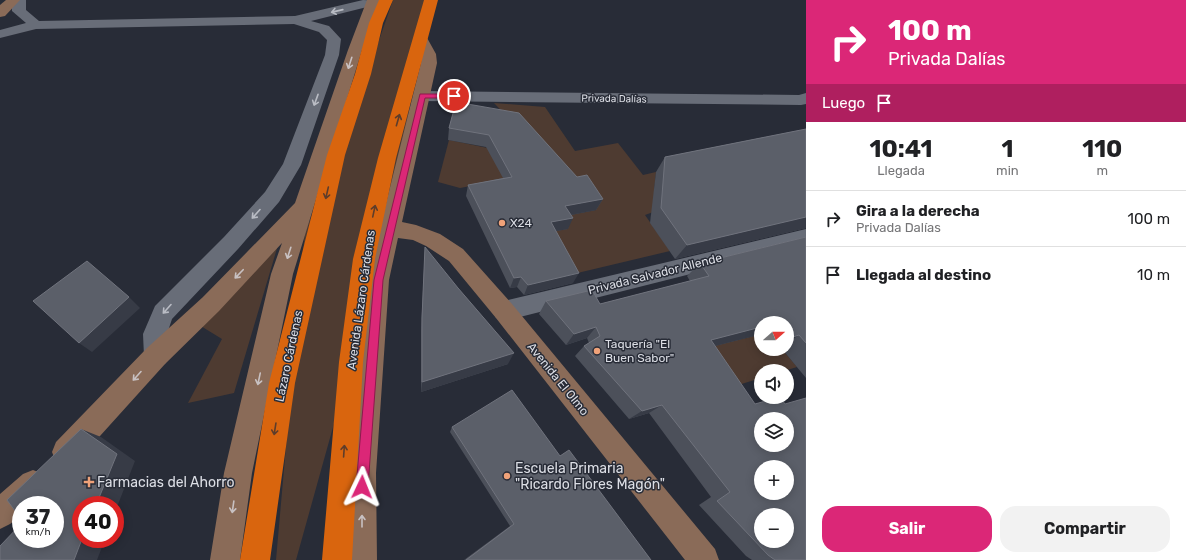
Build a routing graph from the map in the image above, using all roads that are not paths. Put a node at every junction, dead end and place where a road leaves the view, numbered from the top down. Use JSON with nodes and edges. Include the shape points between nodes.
{"nodes":[{"id":1,"x":13,"y":0,"type":"edge"},
{"id":2,"x":19,"y":0,"type":"edge"},
{"id":3,"x":378,"y":0,"type":"edge"},
{"id":4,"x":431,"y":0,"type":"edge"},
{"id":5,"x":0,"y":13,"type":"edge"},
{"id":6,"x":295,"y":20,"type":"junction"},
{"id":7,"x":36,"y":25,"type":"junction"},
{"id":8,"x":0,"y":34,"type":"edge"},
{"id":9,"x":420,"y":38,"type":"junction"},
{"id":10,"x":422,"y":96,"type":"junction"},
{"id":11,"x":806,"y":98,"type":"edge"},
{"id":12,"x":304,"y":206,"type":"junction"},
{"id":13,"x":390,"y":228,"type":"junction"},
{"id":14,"x":806,"y":237,"type":"edge"},
{"id":15,"x":504,"y":311,"type":"junction"},
{"id":16,"x":156,"y":356,"type":"junction"},
{"id":17,"x":0,"y":514,"type":"edge"},
{"id":18,"x":225,"y":560,"type":"edge"},
{"id":19,"x":255,"y":560,"type":"edge"},
{"id":20,"x":337,"y":560,"type":"edge"},
{"id":21,"x":362,"y":560,"type":"edge"},
{"id":22,"x":704,"y":560,"type":"edge"}],
"edges":[{"from":1,"to":5,"type":"street"},
{"from":2,"to":7,"type":"street","via":[[19,11]]},
{"from":3,"to":6,"type":"street","one_way":true},
{"from":3,"to":12,"type":"street","one_way":true,"via":[[355,50]]},
{"from":3,"to":19,"type":"highway","name":"Lázaro Cárdenas","one_way":true,"via":[[376,23],[363,74],[336,155],[282,383]]},
{"from":4,"to":9,"type":"highway","name":"Avenida Lázaro Cárdenas"},
{"from":6,"to":7,"type":"street"},
{"from":6,"to":16,"type":"street","one_way":true,"via":[[324,29],[334,39],[332,54],[292,165],[272,197],[163,313],[155,334]]},
{"from":7,"to":8,"type":"street"},
{"from":9,"to":10,"type":"street","via":[[429,54]]},
{"from":20,"to":9,"type":"highway","name":"Avenida Lázaro Cárdenas","one_way":true,"via":[[351,362],[364,259],[387,158]]},
{"from":10,"to":11,"type":"street","name":"Privada Dalías","via":[[801,100]]},
{"from":10,"to":13,"type":"street"},
{"from":12,"to":16,"type":"street","one_way":true,"via":[[211,304]]},
{"from":12,"to":18,"type":"street","one_way":true,"via":[[282,274],[238,473]]},
{"from":13,"to":15,"type":"street","name":"Avenida El Olmo","via":[[416,233],[433,240],[456,255]]},
{"from":21,"to":13,"type":"street","one_way":true,"via":[[362,473],[378,280]]},
{"from":14,"to":15,"type":"street","name":"Privada Salvador Allende"},
{"from":15,"to":22,"type":"street","name":"Avenida El Olmo"},
{"from":16,"to":17,"type":"street","one_way":true,"via":[[91,427]]}]}
